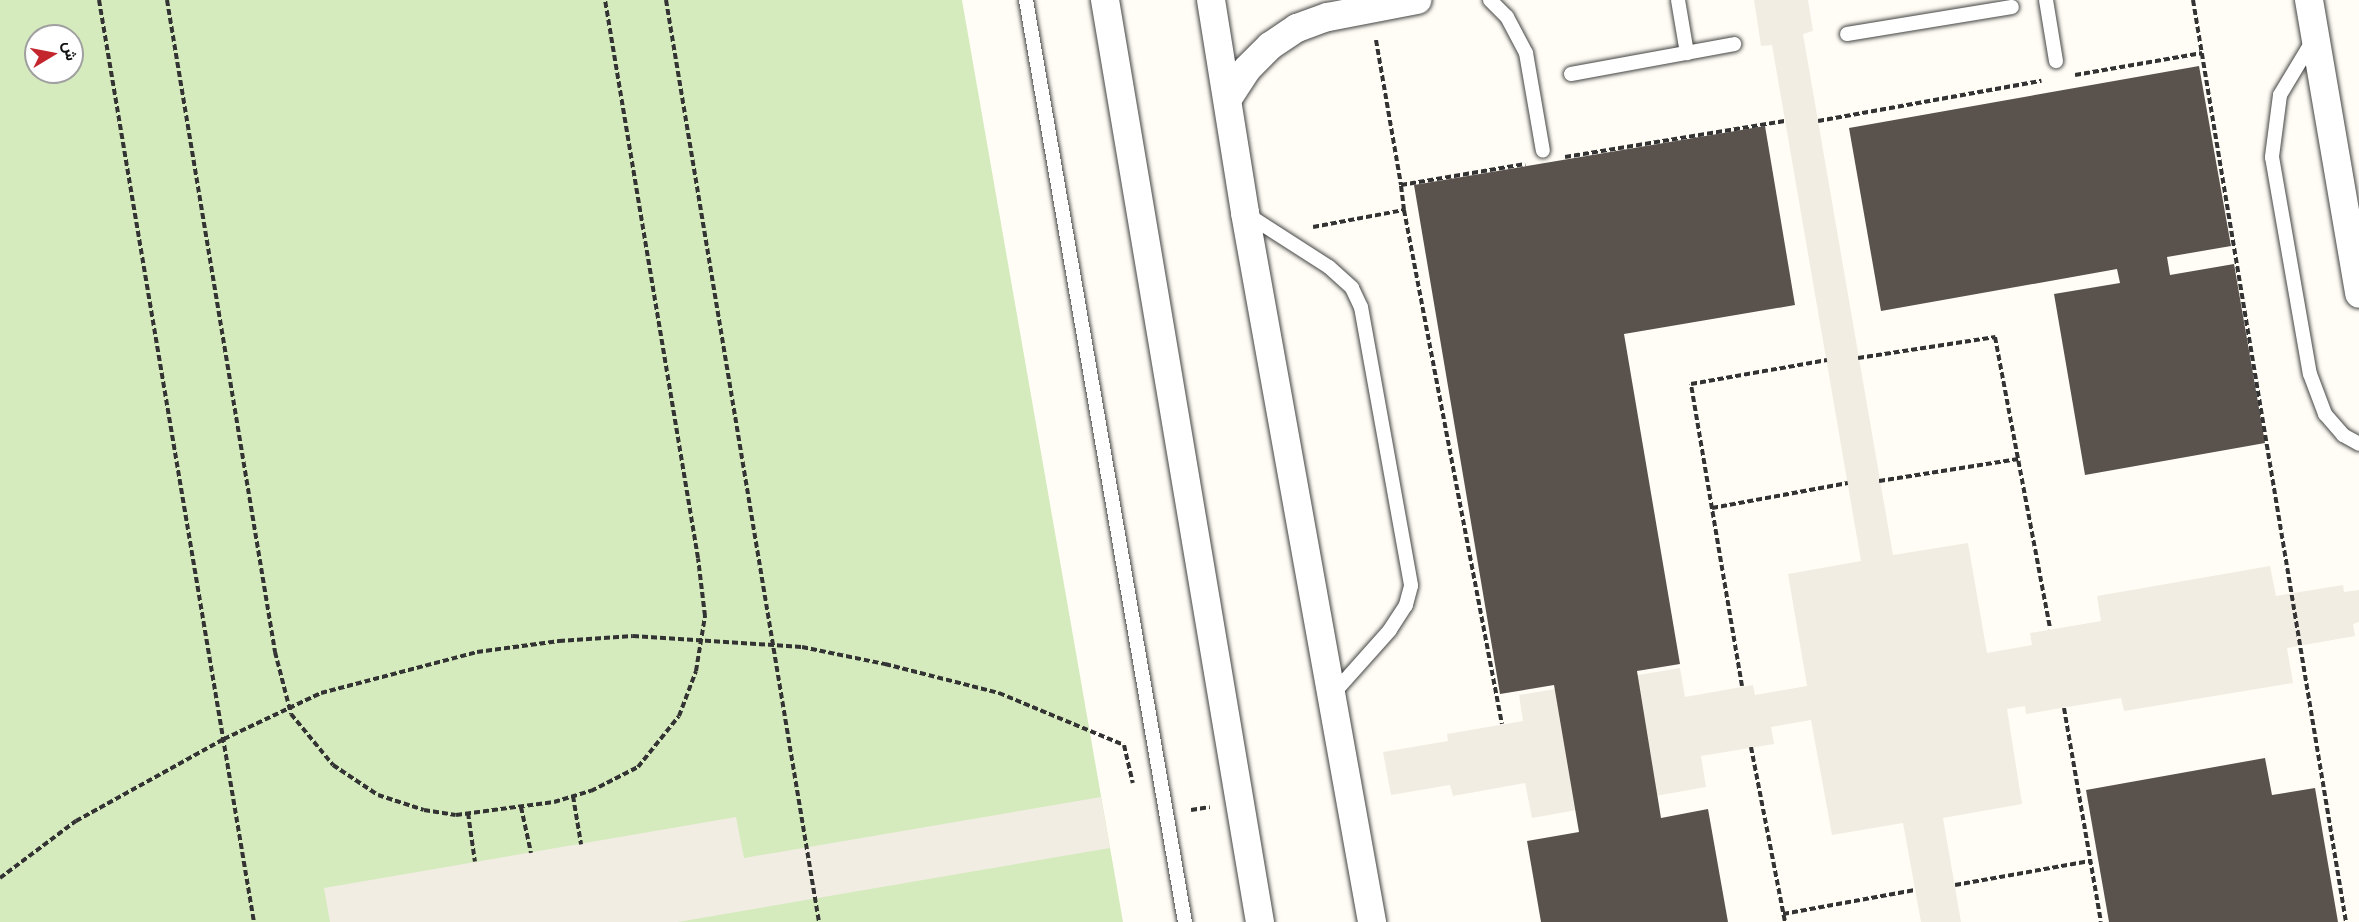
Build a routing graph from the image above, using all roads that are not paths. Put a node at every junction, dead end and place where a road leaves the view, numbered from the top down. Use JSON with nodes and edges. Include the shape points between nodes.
{"nodes":[{"id":1,"x":1026,"y":0,"type":"edge"},
{"id":2,"x":1105,"y":0,"type":"edge"},
{"id":3,"x":1211,"y":0,"type":"edge"},
{"id":4,"x":1417,"y":0,"type":"edge"},
{"id":5,"x":1490,"y":0,"type":"edge"},
{"id":6,"x":1678,"y":0,"type":"edge"},
{"id":7,"x":1965,"y":0,"type":"edge"},
{"id":8,"x":2046,"y":0,"type":"edge"},
{"id":9,"x":2309,"y":0,"type":"edge"},
{"id":10,"x":2012,"y":8,"type":"dead end"},
{"id":11,"x":1967,"y":14,"type":"junction"},
{"id":12,"x":1847,"y":34,"type":"dead end"},
{"id":13,"x":2315,"y":36,"type":"junction"},
{"id":14,"x":1734,"y":44,"type":"dead end"},
{"id":15,"x":1688,"y":52,"type":"junction"},
{"id":16,"x":2056,"y":61,"type":"dead end"},
{"id":17,"x":1571,"y":74,"type":"dead end"},
{"id":18,"x":1229,"y":97,"type":"junction"},
{"id":19,"x":1548,"y":155,"type":"road end"},
{"id":20,"x":1245,"y":213,"type":"junction"},
{"id":21,"x":2359,"y":294,"type":"edge"},
{"id":22,"x":2359,"y":444,"type":"edge"},
{"id":23,"x":1333,"y":694,"type":"junction"},
{"id":24,"x":1185,"y":922,"type":"edge"},
{"id":25,"x":1260,"y":922,"type":"edge"},
{"id":26,"x":1372,"y":922,"type":"edge"}],
"edges":[{"from":1,"to":24,"type":"lane"},
{"from":2,"to":25,"type":"street"},
{"from":3,"to":18,"type":"street"},
{"from":4,"to":18,"type":"street","via":[[1371,7],[1298,28],[1270,46],[1247,69]]},
{"from":5,"to":19,"type":"lane","via":[[1507,17],[1526,53]]},
{"from":6,"to":15,"type":"lane"},
{"from":7,"to":11,"type":"lane"},
{"from":8,"to":16,"type":"lane"},
{"from":9,"to":13,"type":"street"},
{"from":10,"to":11,"type":"lane"},
{"from":11,"to":12,"type":"lane"},
{"from":13,"to":21,"type":"street"},
{"from":13,"to":22,"type":"lane","via":[[2280,95],[2272,157],[2310,374],[2325,414],[2343,435]]},
{"from":14,"to":15,"type":"lane"},
{"from":15,"to":17,"type":"lane"},
{"from":18,"to":20,"type":"street"},
{"from":20,"to":23,"type":"street"},
{"from":20,"to":23,"type":"lane","via":[[1329,267],[1352,288],[1361,307],[1412,586],[1406,605],[1390,630]]},
{"from":23,"to":26,"type":"street"}]}
